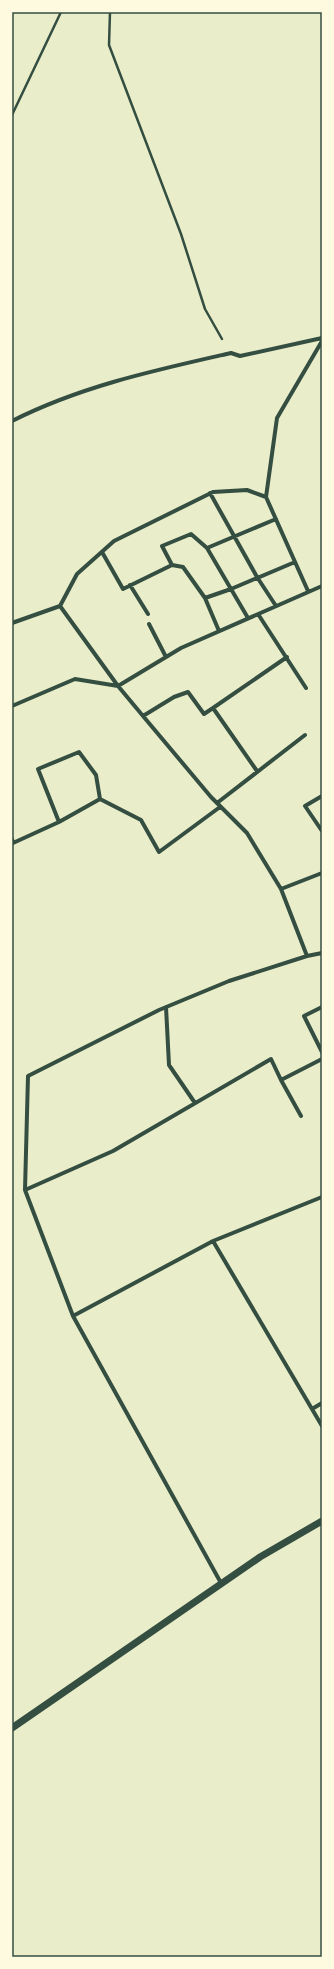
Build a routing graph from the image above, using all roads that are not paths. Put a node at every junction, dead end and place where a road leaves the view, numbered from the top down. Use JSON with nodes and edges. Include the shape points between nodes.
{"nodes":[{"id":1,"x":322,"y":340,"type":"edge"},
{"id":2,"x":12,"y":421,"type":"edge"},
{"id":3,"x":210,"y":493,"type":"junction"},
{"id":4,"x":266,"y":497,"type":"junction"},
{"id":5,"x":276,"y":519,"type":"junction"},
{"id":6,"x":234,"y":537,"type":"junction"},
{"id":7,"x":207,"y":548,"type":"junction"},
{"id":8,"x":102,"y":552,"type":"junction"},
{"id":9,"x":295,"y":562,"type":"junction"},
{"id":10,"x":172,"y":565,"type":"junction"},
{"id":11,"x":257,"y":577,"type":"junction"},
{"id":12,"x":130,"y":585,"type":"junction"},
{"id":13,"x":322,"y":586,"type":"edge"},
{"id":14,"x":231,"y":589,"type":"junction"},
{"id":15,"x":308,"y":591,"type":"junction"},
{"id":16,"x":206,"y":598,"type":"junction"},
{"id":17,"x":60,"y":606,"type":"junction"},
{"id":18,"x":276,"y":606,"type":"junction"},
{"id":19,"x":148,"y":614,"type":"dead end"},
{"id":20,"x":258,"y":614,"type":"junction"},
{"id":21,"x":248,"y":618,"type":"junction"},
{"id":22,"x":12,"y":623,"type":"edge"},
{"id":23,"x":149,"y":624,"type":"dead end"},
{"id":24,"x":219,"y":631,"type":"junction"},
{"id":25,"x":166,"y":656,"type":"junction"},
{"id":26,"x":286,"y":657,"type":"junction"},
{"id":27,"x":118,"y":686,"type":"junction"},
{"id":28,"x":306,"y":688,"type":"dead end"},
{"id":29,"x":12,"y":706,"type":"edge"},
{"id":30,"x":213,"y":708,"type":"junction"},
{"id":31,"x":143,"y":716,"type":"junction"},
{"id":32,"x":305,"y":735,"type":"dead end"},
{"id":33,"x":257,"y":771,"type":"junction"},
{"id":34,"x":322,"y":796,"type":"edge"},
{"id":35,"x":100,"y":799,"type":"junction"},
{"id":36,"x":217,"y":803,"type":"junction"},
{"id":37,"x":220,"y":807,"type":"junction"},
{"id":38,"x":59,"y":822,"type":"junction"},
{"id":39,"x":322,"y":831,"type":"edge"},
{"id":40,"x":12,"y":839,"type":"edge"},
{"id":41,"x":322,"y":873,"type":"edge"},
{"id":42,"x":281,"y":889,"type":"junction"},
{"id":43,"x":322,"y":953,"type":"edge"},
{"id":44,"x":307,"y":956,"type":"junction"},
{"id":45,"x":166,"y":1007,"type":"junction"},
{"id":46,"x":322,"y":1007,"type":"edge"},
{"id":47,"x":322,"y":1052,"type":"edge"},
{"id":48,"x":322,"y":1059,"type":"edge"},
{"id":49,"x":281,"y":1080,"type":"junction"},
{"id":50,"x":195,"y":1103,"type":"junction"},
{"id":51,"x":301,"y":1116,"type":"dead end"},
{"id":52,"x":25,"y":1190,"type":"junction"},
{"id":53,"x":322,"y":1197,"type":"edge"},
{"id":54,"x":213,"y":1241,"type":"junction"},
{"id":55,"x":73,"y":1316,"type":"junction"},
{"id":56,"x":322,"y":1403,"type":"edge"},
{"id":57,"x":312,"y":1409,"type":"junction"},
{"id":58,"x":322,"y":1426,"type":"edge"},
{"id":59,"x":322,"y":1521,"type":"edge"},
{"id":60,"x":222,"y":1584,"type":"junction"},
{"id":61,"x":12,"y":1728,"type":"edge"}],
"edges":[{"from":1,"to":2,"type":"street","via":[[240,356],[231,353],[140,373],[42,406]]},
{"from":1,"to":4,"type":"street","via":[[276,418]]},
{"from":3,"to":4,"type":"street","via":[[247,490]]},
{"from":3,"to":6,"type":"street"},
{"from":3,"to":8,"type":"street","via":[[114,541]]},
{"from":4,"to":5,"type":"street"},
{"from":5,"to":6,"type":"street"},
{"from":5,"to":9,"type":"street"},
{"from":6,"to":7,"type":"street"},
{"from":6,"to":11,"type":"street"},
{"from":7,"to":10,"type":"street","via":[[191,534],[162,546]]},
{"from":7,"to":14,"type":"street"},
{"from":8,"to":12,"type":"street","via":[[123,589]]},
{"from":8,"to":17,"type":"street","via":[[77,574]]},
{"from":9,"to":11,"type":"street"},
{"from":9,"to":15,"type":"street"},
{"from":10,"to":12,"type":"street"},
{"from":10,"to":16,"type":"street","via":[[183,567]]},
{"from":11,"to":14,"type":"street"},
{"from":11,"to":18,"type":"street"},
{"from":12,"to":19,"type":"street"},
{"from":13,"to":15,"type":"street"},
{"from":14,"to":16,"type":"street"},
{"from":14,"to":21,"type":"street"},
{"from":15,"to":18,"type":"street"},
{"from":16,"to":24,"type":"street"},
{"from":17,"to":22,"type":"street"},
{"from":17,"to":27,"type":"street"},
{"from":18,"to":20,"type":"street"},
{"from":20,"to":21,"type":"street"},
{"from":20,"to":26,"type":"street"},
{"from":21,"to":24,"type":"street"},
{"from":23,"to":25,"type":"street"},
{"from":24,"to":25,"type":"street"},
{"from":25,"to":27,"type":"street"},
{"from":26,"to":28,"type":"street"},
{"from":26,"to":30,"type":"street"},
{"from":27,"to":29,"type":"street","via":[[75,679]]},
{"from":27,"to":31,"type":"street"},
{"from":30,"to":31,"type":"street","via":[[204,714],[188,692],[174,697]]},
{"from":30,"to":33,"type":"street"},
{"from":31,"to":36,"type":"street"},
{"from":32,"to":33,"type":"street"},
{"from":33,"to":36,"type":"street"},
{"from":34,"to":39,"type":"street","via":[[305,806]]},
{"from":35,"to":37,"type":"street","via":[[141,820],[159,852]]},
{"from":35,"to":38,"type":"street"},
{"from":35,"to":38,"type":"street","via":[[96,775],[79,752],[38,769]]},
{"from":36,"to":37,"type":"street"},
{"from":37,"to":42,"type":"street","via":[[246,833]]},
{"from":38,"to":40,"type":"street","via":[[13,843]]},
{"from":41,"to":42,"type":"street"},
{"from":42,"to":44,"type":"street"},
{"from":43,"to":44,"type":"street"},
{"from":44,"to":45,"type":"street","via":[[229,981]]},
{"from":45,"to":50,"type":"street","via":[[168,1065]]},
{"from":45,"to":52,"type":"street","via":[[28,1076]]},
{"from":46,"to":47,"type":"street","via":[[304,1016]]},
{"from":48,"to":49,"type":"street"},
{"from":49,"to":50,"type":"street","via":[[271,1059]]},
{"from":49,"to":51,"type":"street"},
{"from":50,"to":52,"type":"street","via":[[113,1151]]},
{"from":52,"to":55,"type":"street"},
{"from":53,"to":54,"type":"street"},
{"from":54,"to":55,"type":"street"},
{"from":54,"to":57,"type":"street"},
{"from":55,"to":60,"type":"street"},
{"from":56,"to":57,"type":"street"},
{"from":57,"to":58,"type":"street"},
{"from":59,"to":60,"type":"street","via":[[260,1557]]},
{"from":60,"to":61,"type":"street"}]}
